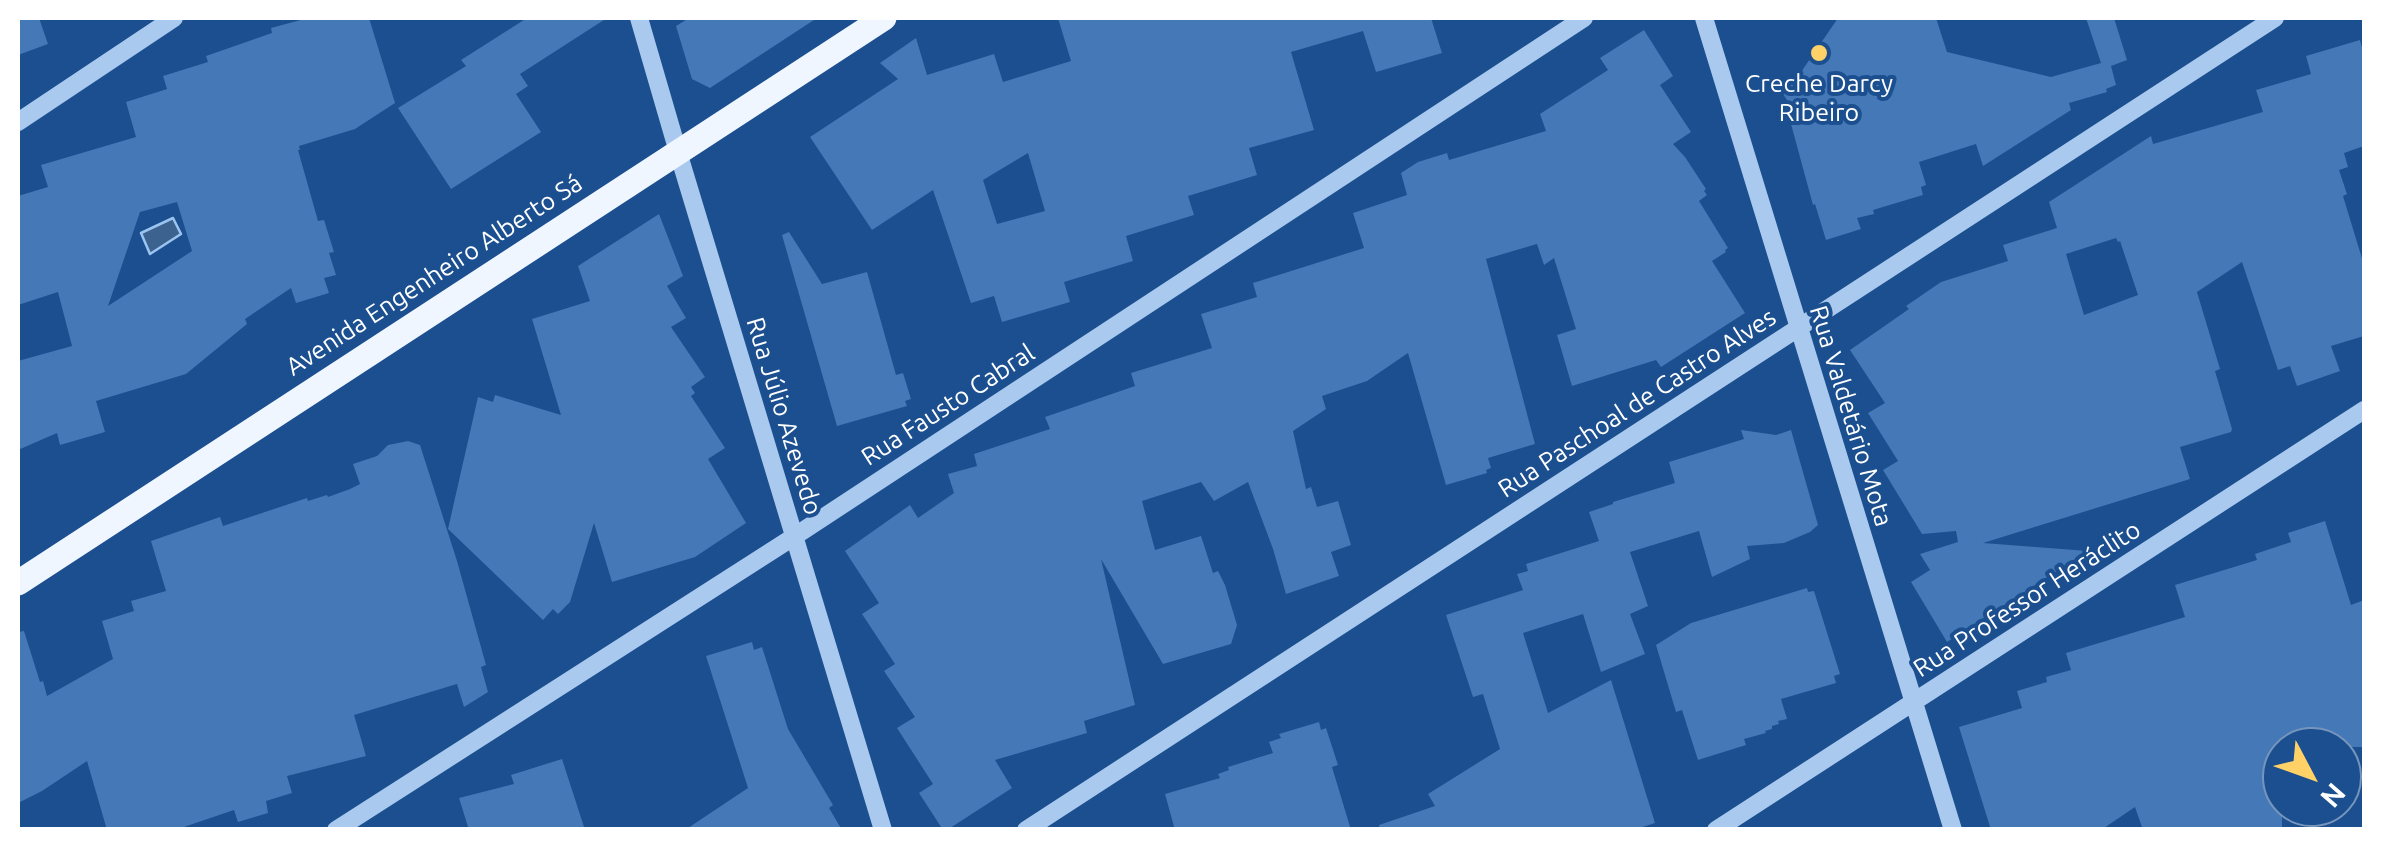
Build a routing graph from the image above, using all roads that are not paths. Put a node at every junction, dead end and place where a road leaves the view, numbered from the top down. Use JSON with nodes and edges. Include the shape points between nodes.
{"nodes":[{"id":1,"x":174,"y":18,"type":"edge"},
{"id":2,"x":639,"y":18,"type":"edge"},
{"id":3,"x":884,"y":18,"type":"edge"},
{"id":4,"x":1584,"y":18,"type":"edge"},
{"id":5,"x":1704,"y":18,"type":"edge"},
{"id":6,"x":2275,"y":18,"type":"edge"},
{"id":7,"x":18,"y":122,"type":"edge"},
{"id":8,"x":678,"y":152,"type":"junction"},
{"id":9,"x":1798,"y":328,"type":"junction"},
{"id":10,"x":2364,"y":410,"type":"edge"},
{"id":11,"x":795,"y":536,"type":"junction"},
{"id":12,"x":18,"y":583,"type":"edge"},
{"id":13,"x":1913,"y":702,"type":"junction"},
{"id":14,"x":336,"y":830,"type":"edge"},
{"id":15,"x":882,"y":830,"type":"edge"},
{"id":16,"x":1026,"y":830,"type":"edge"},
{"id":17,"x":1716,"y":830,"type":"edge"},
{"id":18,"x":1952,"y":830,"type":"edge"}],
"edges":[{"from":1,"to":7,"type":"street"},
{"from":2,"to":8,"type":"street","name":"Rua Júlio Azevedo"},
{"from":3,"to":8,"type":"main road","name":"Avenida Engenheiro Alberto Sá"},
{"from":4,"to":11,"type":"street","name":"Rua Fausto Cabral"},
{"from":5,"to":9,"type":"street","name":"Rua Valdetário Mota"},
{"from":6,"to":9,"type":"street","name":"Rua Paschoal de Castro Alves"},
{"from":8,"to":11,"type":"street","name":"Rua Júlio Azevedo"},
{"from":8,"to":12,"type":"main road","name":"Avenida Engenheiro Alberto Sá"},
{"from":9,"to":13,"type":"street","name":"Rua Valdetário Mota"},
{"from":9,"to":16,"type":"street","name":"Rua Paschoal de Castro Alves"},
{"from":10,"to":13,"type":"street","name":"Rua Professor Heráclito"},
{"from":11,"to":14,"type":"street","name":"Rua Fausto Cabral"},
{"from":11,"to":15,"type":"street","name":"Rua Júlio Azevedo"},
{"from":13,"to":17,"type":"street","name":"Rua Professor Heráclito"},
{"from":13,"to":18,"type":"street","name":"Rua Valdetário Mota"}]}
